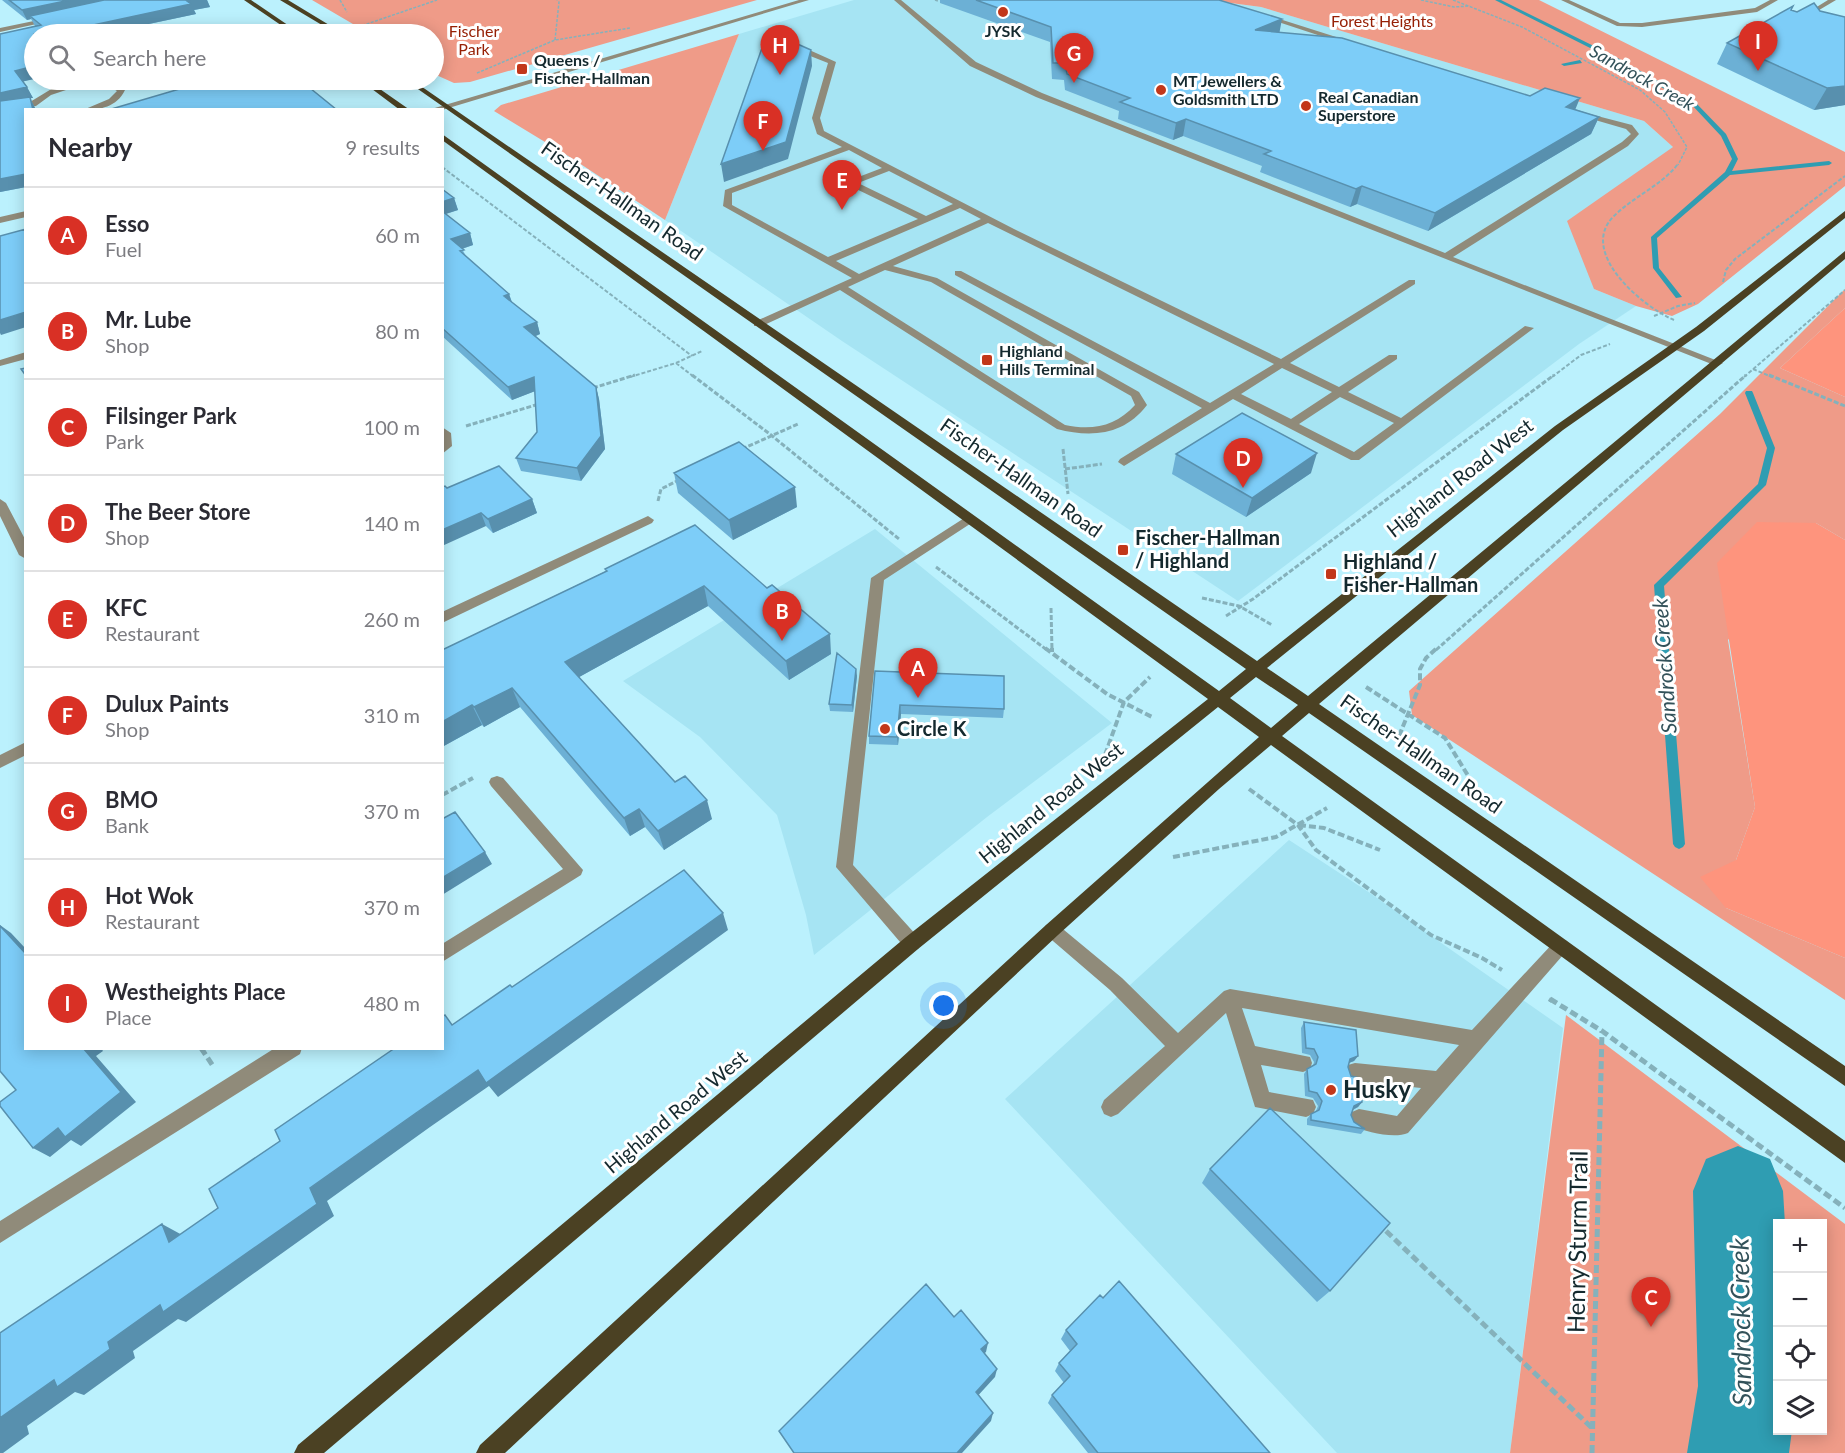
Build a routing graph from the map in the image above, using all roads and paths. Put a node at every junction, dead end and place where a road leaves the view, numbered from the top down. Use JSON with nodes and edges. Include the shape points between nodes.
{"nodes":[{"id":1,"x":247,"y":0,"type":"edge"},
{"id":2,"x":283,"y":0,"type":"edge"},
{"id":3,"x":437,"y":0,"type":"edge"},
{"id":4,"x":556,"y":0,"type":"edge"},
{"id":5,"x":806,"y":0,"type":"edge"},
{"id":6,"x":897,"y":0,"type":"edge"},
{"id":7,"x":1420,"y":0,"type":"edge"},
{"id":8,"x":1564,"y":0,"type":"edge"},
{"id":9,"x":1775,"y":0,"type":"edge"},
{"id":10,"x":1833,"y":0,"type":"edge"},
{"id":11,"x":1473,"y":6,"type":"dead end"},
{"id":12,"x":1254,"y":13,"type":"edge"},
{"id":13,"x":66,"y":16,"type":"edge"},
{"id":14,"x":28,"y":24,"type":"edge"},
{"id":15,"x":283,"y":24,"type":"edge"},
{"id":16,"x":323,"y":24,"type":"edge"},
{"id":17,"x":368,"y":24,"type":"edge"},
{"id":18,"x":24,"y":25,"type":"edge"},
{"id":19,"x":1792,"y":25,"type":"edge"},
{"id":20,"x":0,"y":30,"type":"edge"},
{"id":21,"x":781,"y":42,"type":"edge"},
{"id":22,"x":1356,"y":44,"type":"edge"},
{"id":23,"x":474,"y":74,"type":"dead end"},
{"id":24,"x":59,"y":90,"type":"edge"},
{"id":25,"x":122,"y":90,"type":"edge"},
{"id":26,"x":377,"y":90,"type":"edge"},
{"id":27,"x":424,"y":90,"type":"edge"},
{"id":28,"x":447,"y":105,"type":"junction"},
{"id":29,"x":38,"y":106,"type":"edge"},
{"id":30,"x":92,"y":108,"type":"edge"},
{"id":31,"x":403,"y":108,"type":"edge"},
{"id":32,"x":438,"y":108,"type":"edge"},
{"id":33,"x":0,"y":110,"type":"edge"},
{"id":34,"x":1572,"y":110,"type":"edge"},
{"id":35,"x":444,"y":137,"type":"edge"},
{"id":36,"x":850,"y":147,"type":"junction"},
{"id":37,"x":889,"y":168,"type":"junction"},
{"id":38,"x":444,"y":170,"type":"edge"},
{"id":39,"x":1845,"y":176,"type":"edge"},
{"id":40,"x":958,"y":205,"type":"junction"},
{"id":41,"x":24,"y":214,"type":"edge"},
{"id":42,"x":1845,"y":214,"type":"edge"},
{"id":43,"x":925,"y":219,"type":"junction"},
{"id":44,"x":0,"y":220,"type":"edge"},
{"id":45,"x":987,"y":220,"type":"junction"},
{"id":46,"x":1845,"y":254,"type":"edge"},
{"id":47,"x":1446,"y":257,"type":"junction"},
{"id":48,"x":828,"y":261,"type":"junction"},
{"id":49,"x":884,"y":267,"type":"junction"},
{"id":50,"x":958,"y":273,"type":"dead end"},
{"id":51,"x":859,"y":278,"type":"junction"},
{"id":52,"x":1412,"y":282,"type":"dead end"},
{"id":53,"x":840,"y":286,"type":"junction"},
{"id":54,"x":1722,"y":288,"type":"dead end"},
{"id":55,"x":1845,"y":290,"type":"edge"},
{"id":56,"x":1701,"y":302,"type":"dead end"},
{"id":57,"x":1651,"y":318,"type":"dead end"},
{"id":58,"x":758,"y":324,"type":"junction"},
{"id":59,"x":1529,"y":328,"type":"dead end"},
{"id":60,"x":1615,"y":341,"type":"dead end"},
{"id":61,"x":1676,"y":346,"type":"junction"},
{"id":62,"x":24,"y":356,"type":"edge"},
{"id":63,"x":1393,"y":357,"type":"dead end"},
{"id":64,"x":0,"y":363,"type":"edge"},
{"id":65,"x":1281,"y":363,"type":"junction"},
{"id":66,"x":1718,"y":363,"type":"junction"},
{"id":67,"x":1753,"y":369,"type":"junction"},
{"id":68,"x":586,"y":390,"type":"edge"},
{"id":69,"x":1340,"y":392,"type":"junction"},
{"id":70,"x":1233,"y":394,"type":"junction"},
{"id":71,"x":541,"y":404,"type":"edge"},
{"id":72,"x":1845,"y":406,"type":"edge"},
{"id":73,"x":1210,"y":408,"type":"junction"},
{"id":74,"x":824,"y":413,"type":"junction"},
{"id":75,"x":1401,"y":422,"type":"junction"},
{"id":76,"x":1291,"y":424,"type":"junction"},
{"id":77,"x":1061,"y":427,"type":"junction"},
{"id":78,"x":444,"y":432,"type":"edge"},
{"id":79,"x":444,"y":448,"type":"edge"},
{"id":80,"x":741,"y":450,"type":"edge"},
{"id":81,"x":1124,"y":462,"type":"joint"},
{"id":82,"x":1065,"y":469,"type":"junction"},
{"id":83,"x":681,"y":479,"type":"edge"},
{"id":84,"x":1068,"y":494,"type":"dead end"},
{"id":85,"x":0,"y":503,"type":"edge"},
{"id":86,"x":969,"y":519,"type":"junction"},
{"id":87,"x":648,"y":520,"type":"joint"},
{"id":88,"x":24,"y":551,"type":"edge"},
{"id":89,"x":1049,"y":578,"type":"junction"},
{"id":90,"x":1239,"y":606,"type":"junction"},
{"id":91,"x":444,"y":617,"type":"edge"},
{"id":92,"x":1218,"y":622,"type":"dead end"},
{"id":93,"x":1293,"y":638,"type":"junction"},
{"id":94,"x":1052,"y":652,"type":"dead end"},
{"id":95,"x":1257,"y":667,"type":"junction"},
{"id":96,"x":1154,"y":673,"type":"dead end"},
{"id":97,"x":1346,"y":674,"type":"junction"},
{"id":98,"x":1217,"y":699,"type":"junction"},
{"id":99,"x":1310,"y":704,"type":"junction"},
{"id":100,"x":1407,"y":713,"type":"junction"},
{"id":101,"x":1270,"y":737,"type":"junction"},
{"id":102,"x":1445,"y":738,"type":"dead end"},
{"id":103,"x":1396,"y":746,"type":"dead end"},
{"id":104,"x":24,"y":749,"type":"edge"},
{"id":105,"x":0,"y":762,"type":"edge"},
{"id":106,"x":497,"y":782,"type":"joint"},
{"id":107,"x":1108,"y":787,"type":"junction"},
{"id":108,"x":444,"y":794,"type":"edge"},
{"id":109,"x":1263,"y":801,"type":"dead end"},
{"id":110,"x":1330,"y":806,"type":"dead end"},
{"id":111,"x":1298,"y":825,"type":"junction"},
{"id":112,"x":1121,"y":868,"type":"junction"},
{"id":113,"x":1052,"y":930,"type":"junction"},
{"id":114,"x":912,"y":943,"type":"junction"},
{"id":115,"x":1561,"y":947,"type":"junction"},
{"id":116,"x":444,"y":953,"type":"edge"},
{"id":117,"x":1527,"y":985,"type":"junction"},
{"id":118,"x":1230,"y":997,"type":"junction"},
{"id":119,"x":1602,"y":1031,"type":"junction"},
{"id":120,"x":1476,"y":1039,"type":"junction"},
{"id":121,"x":1178,"y":1046,"type":"junction"},
{"id":122,"x":290,"y":1050,"type":"edge"},
{"id":123,"x":1248,"y":1054,"type":"junction"},
{"id":124,"x":1303,"y":1064,"type":"dead end"},
{"id":125,"x":1355,"y":1072,"type":"dead end"},
{"id":126,"x":1845,"y":1077,"type":"edge"},
{"id":127,"x":1440,"y":1081,"type":"junction"},
{"id":128,"x":1111,"y":1107,"type":"dead end"},
{"id":129,"x":1306,"y":1107,"type":"dead end"},
{"id":130,"x":1359,"y":1119,"type":"dead end"},
{"id":131,"x":1845,"y":1153,"type":"edge"},
{"id":132,"x":1845,"y":1208,"type":"edge"},
{"id":133,"x":1386,"y":1231,"type":"edge"},
{"id":134,"x":0,"y":1233,"type":"edge"},
{"id":135,"x":1592,"y":1429,"type":"junction"},
{"id":136,"x":306,"y":1453,"type":"edge"},
{"id":137,"x":488,"y":1453,"type":"edge"},
{"id":138,"x":1592,"y":1453,"type":"edge"}],
"edges":[{"from":1,"to":15,"type":"main road"},
{"from":2,"to":16,"type":"main road"},
{"from":3,"to":17,"type":"path"},
{"from":4,"to":23,"type":"path","via":[[559,2],[555,40]]},
{"from":5,"to":28,"type":"street"},
{"from":6,"to":47,"type":"street","via":[[973,64],[1048,99]]},
{"from":7,"to":11,"type":"path","via":[[1454,8]]},
{"from":8,"to":9,"type":"street","via":[[1619,25],[1642,25],[1757,10]]},
{"from":10,"to":19,"type":"street"},
{"from":12,"to":22,"type":"street"},
{"from":13,"to":14,"type":"street"},
{"from":18,"to":20,"type":"street"},
{"from":21,"to":36,"type":"street","via":[[832,62],[816,118],[817,129]]},
{"from":24,"to":29,"type":"street","via":[[49,93]]},
{"from":25,"to":30,"type":"street","via":[[113,100]]},
{"from":26,"to":31,"type":"main road"},
{"from":27,"to":28,"type":"main road","name":"Fischer-Hallman Road"},
{"from":28,"to":32,"type":"street"},
{"from":28,"to":58,"type":"main road","name":"Fischer-Hallman Road"},
{"from":29,"to":33,"type":"street"},
{"from":34,"to":47,"type":"street","via":[[1629,127],[1635,134]]},
{"from":35,"to":74,"type":"main road"},
{"from":36,"to":37,"type":"street"},
{"from":36,"to":48,"type":"street","via":[[728,192],[727,206]]},
{"from":37,"to":40,"type":"street"},
{"from":37,"to":43,"type":"street","via":[[851,183]]},
{"from":38,"to":68,"type":"path","via":[[692,356]]},
{"from":39,"to":54,"type":"path","via":[[1736,260],[1726,270]]},
{"from":40,"to":43,"type":"street"},
{"from":40,"to":45,"type":"street"},
{"from":41,"to":44,"type":"street"},
{"from":42,"to":61,"type":"main road","name":"Highland Road West"},
{"from":43,"to":48,"type":"street"},
{"from":45,"to":49,"type":"street"},
{"from":45,"to":65,"type":"street"},
{"from":46,"to":66,"type":"main road"},
{"from":47,"to":61,"type":"street"},
{"from":48,"to":51,"type":"street"},
{"from":49,"to":51,"type":"street"},
{"from":49,"to":77,"type":"street","via":[[934,280],[1135,394],[1141,405],[1134,414],[1104,430],[1082,433]]},
{"from":50,"to":73,"type":"street"},
{"from":51,"to":53,"type":"street"},
{"from":52,"to":65,"type":"street"},
{"from":53,"to":58,"type":"street"},
{"from":53,"to":77,"type":"street"},
{"from":55,"to":67,"type":"path"},
{"from":56,"to":57,"type":"path","via":[[1678,306]]},
{"from":58,"to":95,"type":"main road","name":"Fischer-Hallman Road"},
{"from":59,"to":75,"type":"street"},
{"from":60,"to":90,"type":"path","via":[[1581,355]]},
{"from":61,"to":66,"type":"street"},
{"from":61,"to":93,"type":"main road","name":"Highland Road West","via":[[1559,428]]},
{"from":62,"to":64,"type":"street"},
{"from":63,"to":69,"type":"street"},
{"from":65,"to":69,"type":"street"},
{"from":65,"to":70,"type":"street"},
{"from":66,"to":97,"type":"main road"},
{"from":67,"to":72,"type":"path"},
{"from":67,"to":100,"type":"path","via":[[1426,658],[1420,669],[1420,685]]},
{"from":69,"to":75,"type":"street"},
{"from":69,"to":76,"type":"street"},
{"from":70,"to":73,"type":"street"},
{"from":70,"to":76,"type":"street"},
{"from":71,"to":78,"type":"path"},
{"from":73,"to":81,"type":"street"},
{"from":74,"to":80,"type":"path"},
{"from":74,"to":86,"type":"main road"},
{"from":75,"to":76,"type":"street","via":[[1354,457]]},
{"from":77,"to":82,"type":"path"},
{"from":78,"to":79,"type":"street"},
{"from":81,"to":82,"type":"path"},
{"from":82,"to":84,"type":"path"},
{"from":83,"to":87,"type":"path","via":[[661,489],[656,512]]},
{"from":85,"to":88,"type":"street"},
{"from":86,"to":89,"type":"main road"},
{"from":86,"to":114,"type":"street","via":[[878,578],[844,867]]},
{"from":87,"to":91,"type":"street"},
{"from":89,"to":94,"type":"path"},
{"from":89,"to":98,"type":"main road"},
{"from":90,"to":92,"type":"path"},
{"from":90,"to":93,"type":"path"},
{"from":93,"to":95,"type":"main road","name":"Highland Road West"},
{"from":95,"to":98,"type":"main road","name":"Highland Road West"},
{"from":95,"to":99,"type":"main road","name":"Fischer-Hallman Road"},
{"from":96,"to":107,"type":"path","via":[[1124,702],[1105,754]]},
{"from":97,"to":99,"type":"main road"},
{"from":97,"to":100,"type":"path"},
{"from":98,"to":101,"type":"main road"},
{"from":98,"to":107,"type":"main road","name":"Highland Road West"},
{"from":99,"to":101,"type":"main road"},
{"from":99,"to":126,"type":"main road","name":"Fischer-Hallman Road"},
{"from":100,"to":102,"type":"path"},
{"from":100,"to":103,"type":"path"},
{"from":101,"to":112,"type":"main road"},
{"from":101,"to":115,"type":"main road"},
{"from":104,"to":105,"type":"street"},
{"from":106,"to":108,"type":"path","via":[[480,774]]},
{"from":106,"to":116,"type":"street","via":[[575,870]]},
{"from":107,"to":114,"type":"main road","name":"Highland Road West"},
{"from":109,"to":111,"type":"path"},
{"from":110,"to":111,"type":"path"},
{"from":111,"to":112,"type":"path","via":[[1276,837]]},
{"from":111,"to":117,"type":"path","via":[[1316,849],[1338,868],[1431,935],[1482,958]]},
{"from":112,"to":113,"type":"main road"},
{"from":113,"to":121,"type":"street","via":[[1116,984]]},
{"from":113,"to":137,"type":"main road"},
{"from":114,"to":136,"type":"main road","name":"Highland Road West"},
{"from":115,"to":117,"type":"street"},
{"from":115,"to":131,"type":"main road"},
{"from":117,"to":119,"type":"path"},
{"from":117,"to":120,"type":"street"},
{"from":118,"to":120,"type":"street"},
{"from":118,"to":121,"type":"street"},
{"from":118,"to":123,"type":"street"},
{"from":119,"to":132,"type":"path"},
{"from":119,"to":135,"type":"path","name":"Henry Sturm Trail"},
{"from":120,"to":127,"type":"street"},
{"from":121,"to":128,"type":"street"},
{"from":122,"to":134,"type":"street"},
{"from":123,"to":124,"type":"street"},
{"from":123,"to":129,"type":"street","via":[[1262,1100]]},
{"from":125,"to":127,"type":"street"},
{"from":127,"to":130,"type":"street","via":[[1401,1126]]},
{"from":133,"to":135,"type":"path"},
{"from":135,"to":138,"type":"path","name":"Henry Sturm Trail"}]}
